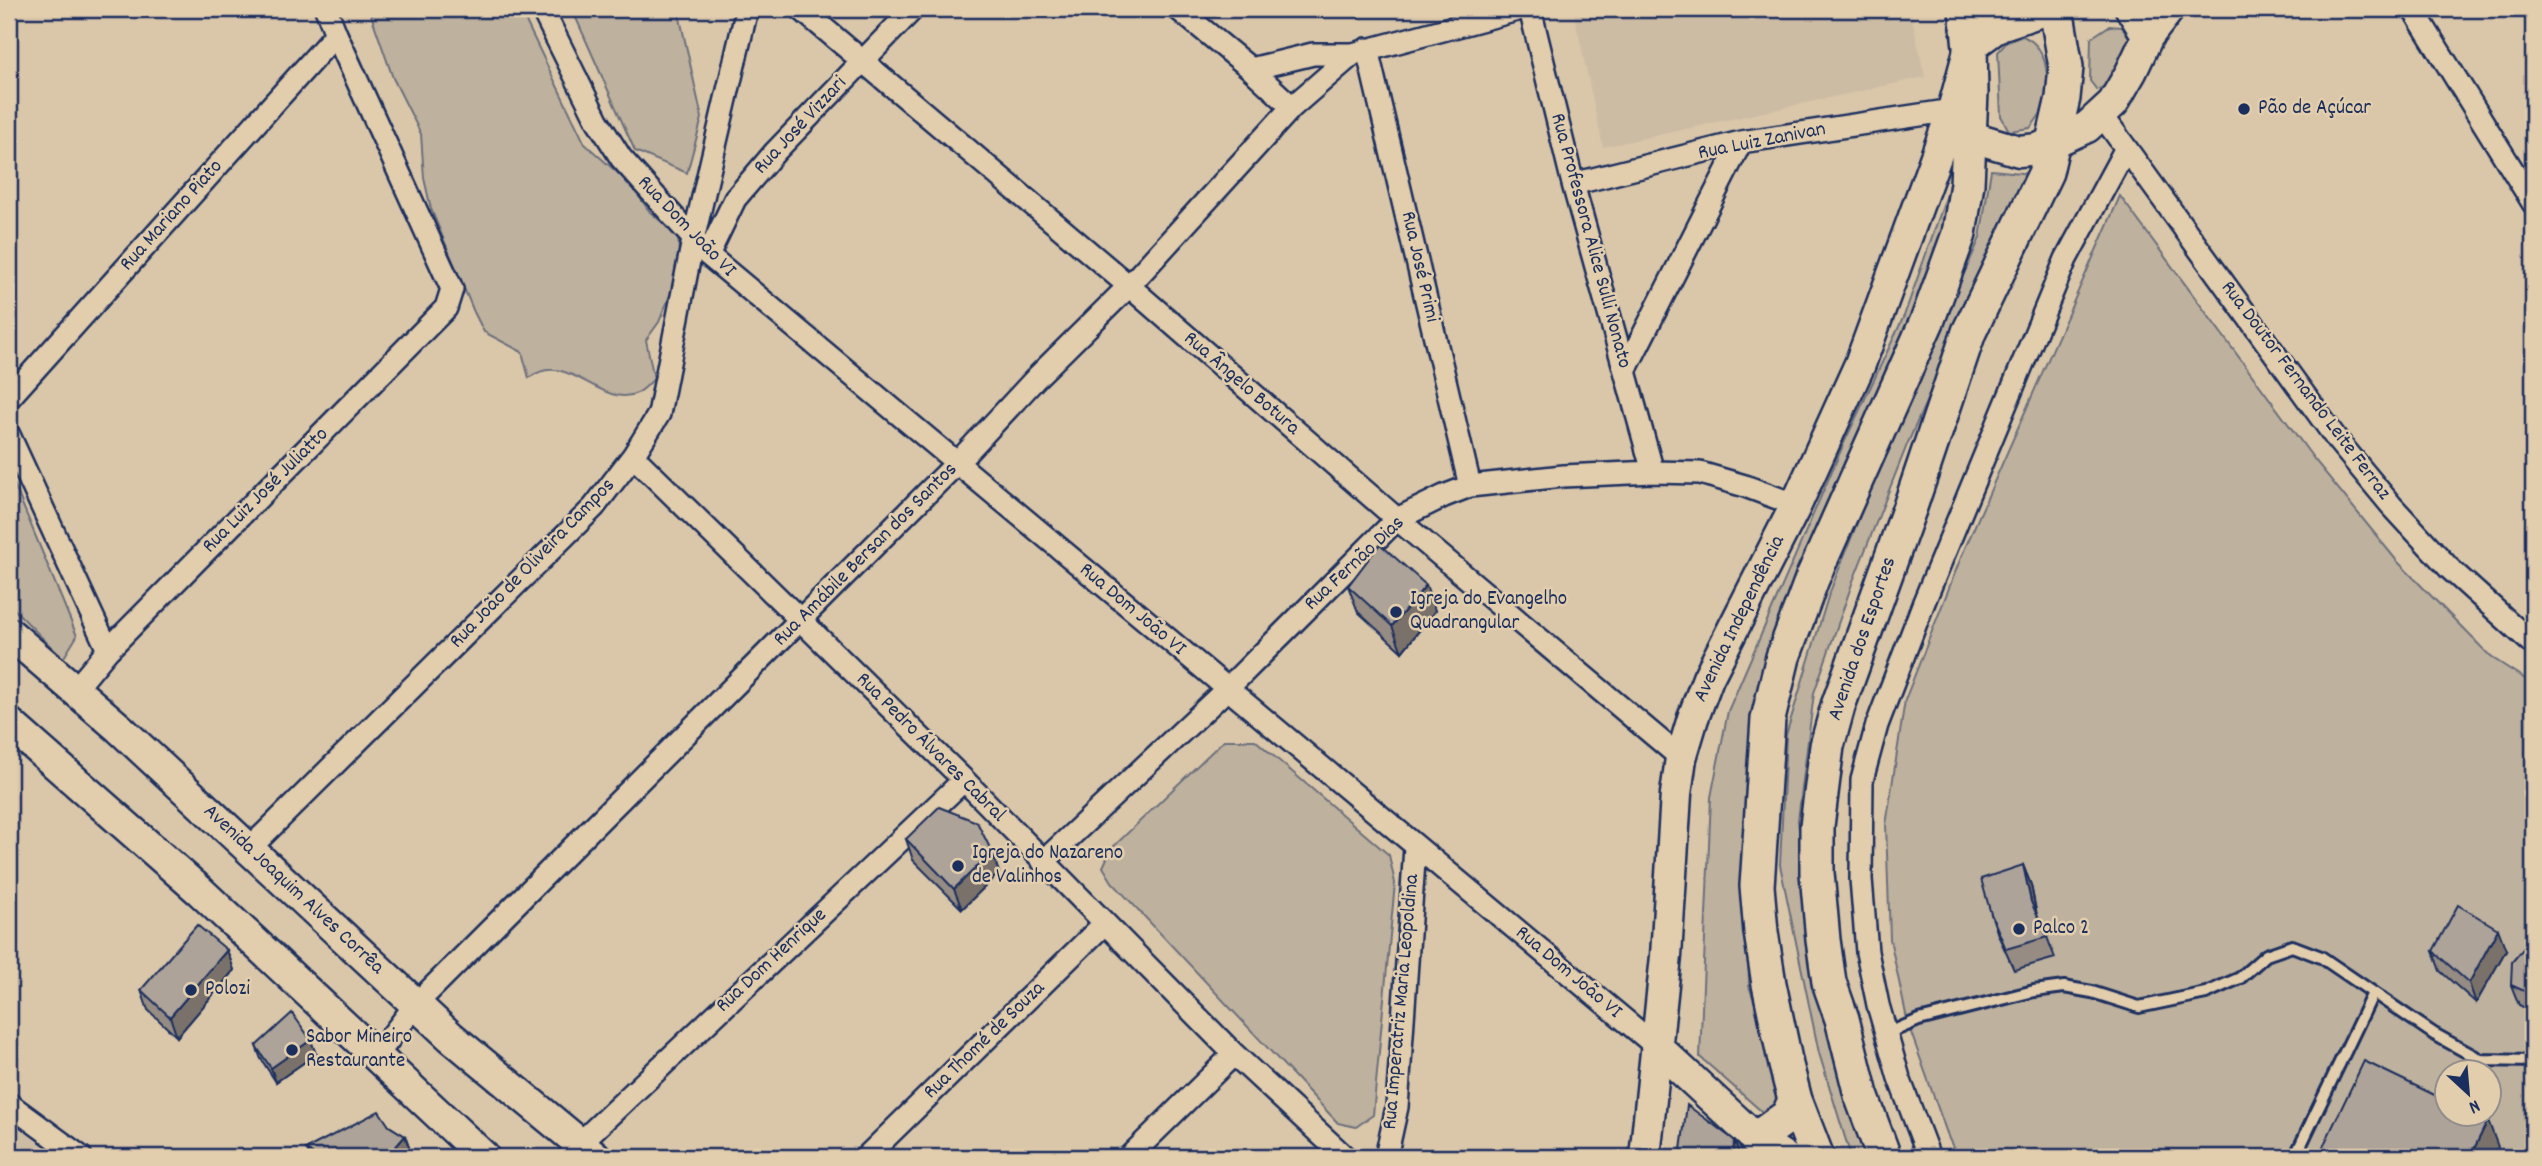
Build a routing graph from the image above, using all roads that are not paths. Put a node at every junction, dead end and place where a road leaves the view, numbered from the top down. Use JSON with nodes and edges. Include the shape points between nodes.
{"nodes":[{"id":1,"x":326,"y":9,"type":"edge"},
{"id":2,"x":542,"y":9,"type":"edge"},
{"id":3,"x":747,"y":9,"type":"edge"},
{"id":4,"x":801,"y":9,"type":"edge"},
{"id":5,"x":913,"y":9,"type":"edge"},
{"id":6,"x":1178,"y":9,"type":"edge"},
{"id":7,"x":1521,"y":9,"type":"edge"},
{"id":8,"x":1530,"y":9,"type":"edge"},
{"id":9,"x":1966,"y":9,"type":"edge"},
{"id":10,"x":2048,"y":9,"type":"edge"},
{"id":11,"x":2056,"y":9,"type":"edge"},
{"id":12,"x":2131,"y":9,"type":"edge"},
{"id":13,"x":2169,"y":9,"type":"edge"},
{"id":14,"x":2413,"y":9,"type":"edge"},
{"id":15,"x":336,"y":34,"type":"junction"},
{"id":16,"x":2148,"y":36,"type":"junction"},
{"id":17,"x":1970,"y":47,"type":"junction"},
{"id":18,"x":1360,"y":52,"type":"junction"},
{"id":19,"x":862,"y":60,"type":"junction"},
{"id":20,"x":1251,"y":69,"type":"junction"},
{"id":21,"x":1292,"y":107,"type":"junction"},
{"id":22,"x":2102,"y":115,"type":"junction"},
{"id":23,"x":1961,"y":123,"type":"junction"},
{"id":24,"x":2054,"y":141,"type":"junction"},
{"id":25,"x":1741,"y":142,"type":"junction"},
{"id":26,"x":2126,"y":148,"type":"junction"},
{"id":27,"x":1573,"y":184,"type":"junction"},
{"id":28,"x":2533,"y":202,"type":"edge"},
{"id":29,"x":701,"y":247,"type":"junction"},
{"id":30,"x":1129,"y":286,"type":"junction"},
{"id":31,"x":1625,"y":371,"type":"junction"},
{"id":32,"x":9,"y":398,"type":"edge"},
{"id":33,"x":9,"y":435,"type":"edge"},
{"id":34,"x":633,"y":456,"type":"junction"},
{"id":35,"x":956,"y":464,"type":"junction"},
{"id":36,"x":1653,"y":471,"type":"junction"},
{"id":37,"x":1470,"y":486,"type":"junction"},
{"id":38,"x":1797,"y":505,"type":"junction"},
{"id":39,"x":1397,"y":519,"type":"junction"},
{"id":40,"x":801,"y":620,"type":"junction"},
{"id":41,"x":9,"y":633,"type":"edge"},
{"id":42,"x":2533,"y":644,"type":"edge"},
{"id":43,"x":108,"y":650,"type":"junction"},
{"id":44,"x":1227,"y":689,"type":"junction"},
{"id":45,"x":74,"y":691,"type":"junction"},
{"id":46,"x":9,"y":723,"type":"edge"},
{"id":47,"x":1681,"y":758,"type":"junction"},
{"id":48,"x":964,"y":780,"type":"junction"},
{"id":49,"x":1415,"y":847,"type":"junction"},
{"id":50,"x":249,"y":849,"type":"junction"},
{"id":51,"x":1043,"y":863,"type":"junction"},
{"id":52,"x":1104,"y":924,"type":"junction"},
{"id":53,"x":2373,"y":993,"type":"junction"},
{"id":54,"x":416,"y":1004,"type":"junction"},
{"id":55,"x":1886,"y":1034,"type":"junction"},
{"id":56,"x":1657,"y":1046,"type":"junction"},
{"id":57,"x":1234,"y":1054,"type":"junction"},
{"id":58,"x":377,"y":1055,"type":"junction"},
{"id":59,"x":2533,"y":1061,"type":"edge"},
{"id":60,"x":1795,"y":1100,"type":"junction"},
{"id":61,"x":9,"y":1104,"type":"edge"},
{"id":62,"x":1756,"y":1139,"type":"junction"},
{"id":63,"x":582,"y":1153,"type":"edge"},
{"id":64,"x":81,"y":1157,"type":"edge"},
{"id":65,"x":484,"y":1157,"type":"edge"},
{"id":66,"x":866,"y":1157,"type":"edge"},
{"id":67,"x":1129,"y":1157,"type":"edge"},
{"id":68,"x":1345,"y":1157,"type":"edge"},
{"id":69,"x":1386,"y":1157,"type":"edge"},
{"id":70,"x":1645,"y":1157,"type":"edge"},
{"id":71,"x":1784,"y":1157,"type":"edge"},
{"id":72,"x":1817,"y":1157,"type":"edge"},
{"id":73,"x":1884,"y":1157,"type":"edge"},
{"id":74,"x":1929,"y":1157,"type":"edge"},
{"id":75,"x":2295,"y":1157,"type":"edge"}],
"edges":[{"from":1,"to":15,"type":"street"},
{"from":2,"to":29,"type":"street","name":"Rua Dom João VI","via":[[621,158]]},
{"from":3,"to":29,"type":"street","name":"Rua João de Oliveira Campos"},
{"from":4,"to":19,"type":"street","name":"Rua Ângelo Botura"},
{"from":5,"to":19,"type":"street","name":"Rua José Vizzari"},
{"from":6,"to":20,"type":"street"},
{"from":7,"to":18,"type":"street"},
{"from":8,"to":27,"type":"street","name":"Rua Professora Alice Sulli Nonato"},
{"from":9,"to":17,"type":"main road"},
{"from":10,"to":17,"type":"street","via":[[2000,25]]},
{"from":11,"to":24,"type":"main road","name":"Avenida dos Esportes","via":[[2066,66]]},
{"from":12,"to":16,"type":"street"},
{"from":13,"to":16,"type":"street"},
{"from":14,"to":28,"type":"street"},
{"from":15,"to":32,"type":"street","name":"Rua Mariano Piato"},
{"from":15,"to":43,"type":"street","name":"Rua Luiz José Juliatto","via":[[452,289],[446,308]]},
{"from":16,"to":22,"type":"street","via":[[2132,72]]},
{"from":17,"to":23,"type":"main road"},
{"from":18,"to":20,"type":"street","via":[[1313,54]]},
{"from":18,"to":21,"type":"street","name":"Rua Amábile Bersan dos Santos"},
{"from":18,"to":37,"type":"street","name":"Rua José Primi"},
{"from":19,"to":29,"type":"street","name":"Rua José Vizzari","via":[[775,152]]},
{"from":19,"to":30,"type":"street","name":"Rua Ângelo Botura"},
{"from":20,"to":21,"type":"street"},
{"from":21,"to":30,"type":"street","name":"Rua Amábile Bersan dos Santos"},
{"from":22,"to":24,"type":"street"},
{"from":22,"to":26,"type":"street","name":"Rua Doutor Fernando Leite Ferraz"},
{"from":23,"to":24,"type":"street","via":[[2019,151]]},
{"from":23,"to":25,"type":"street","name":"Rua Luiz Zanivan"},
{"from":23,"to":38,"type":"street","name":"Avenida Independência"},
{"from":23,"to":60,"type":"main road","via":[[1967,184],[1959,234],[1928,319],[1812,579],[1783,657],[1768,719],[1757,886],[1769,984]]},
{"from":24,"to":73,"type":"main road","name":"Avenida dos Esportes","via":[[2046,172],[1969,332],[1827,746],[1817,826],[1823,940],[1829,982]]},
{"from":25,"to":27,"type":"street","name":"Rua Luiz Zanivan"},
{"from":25,"to":31,"type":"street"},
{"from":26,"to":42,"type":"street","name":"Rua Doutor Fernando Leite Ferraz","via":[[2338,441],[2449,568]]},
{"from":26,"to":55,"type":"street","via":[[2066,259],[1924,602],[1862,780],[1861,879],[1867,953]]},
{"from":27,"to":31,"type":"street","name":"Rua Professora Alice Sulli Nonato"},
{"from":29,"to":34,"type":"street","name":"Rua João de Oliveira Campos","via":[[659,414]]},
{"from":29,"to":35,"type":"street","name":"Rua Dom João VI"},
{"from":30,"to":35,"type":"street","name":"Rua Amábile Bersan dos Santos"},
{"from":30,"to":39,"type":"street","name":"Rua Ângelo Botura"},
{"from":31,"to":36,"type":"street","name":"Rua Professora Alice Sulli Nonato"},
{"from":33,"to":43,"type":"street"},
{"from":34,"to":40,"type":"street","name":"Rua Pedro Álvares Cabral"},
{"from":34,"to":50,"type":"street","name":"Rua João de Oliveira Campos","via":[[594,507]]},
{"from":35,"to":40,"type":"street","name":"Rua Amábile Bersan dos Santos"},
{"from":35,"to":44,"type":"street","name":"Rua Dom João VI"},
{"from":36,"to":37,"type":"street","name":"Rua Fernão Dias"},
{"from":36,"to":38,"type":"street","name":"Rua Fernão Dias","via":[[1700,473]]},
{"from":37,"to":39,"type":"street","name":"Rua Fernão Dias"},
{"from":38,"to":47,"type":"street","name":"Avenida Independência","via":[[1708,678]]},
{"from":39,"to":44,"type":"street","name":"Rua Fernão Dias"},
{"from":39,"to":47,"type":"street","name":"Rua Ângelo Botura"},
{"from":40,"to":48,"type":"street","name":"Rua Pedro Álvares Cabral"},
{"from":40,"to":54,"type":"street","name":"Rua Amábile Bersan dos Santos"},
{"from":41,"to":45,"type":"street","name":"Avenida Joaquim Alves Corrêa"},
{"from":43,"to":45,"type":"street","name":"Rua Luiz José Juliatto"},
{"from":44,"to":49,"type":"street","name":"Rua Dom João VI"},
{"from":44,"to":51,"type":"street","name":"Rua Fernão Dias"},
{"from":45,"to":50,"type":"street","name":"Avenida Joaquim Alves Corrêa"},
{"from":46,"to":58,"type":"street"},
{"from":47,"to":56,"type":"street","name":"Avenida Independência"},
{"from":48,"to":51,"type":"street","name":"Rua Pedro Álvares Cabral"},
{"from":48,"to":63,"type":"street","name":"Rua Dom Henrique"},
{"from":49,"to":56,"type":"street","name":"Rua Dom João VI"},
{"from":49,"to":69,"type":"street","name":"Rua Imperatriz Maria Leopoldina","via":[[1398,1094]]},
{"from":50,"to":54,"type":"street","name":"Avenida Joaquim Alves Corrêa"},
{"from":51,"to":52,"type":"street","name":"Rua Pedro Álvares Cabral"},
{"from":52,"to":57,"type":"street","name":"Rua Pedro Álvares Cabral"},
{"from":52,"to":66,"type":"street","name":"Rua Thomé de Souza"},
{"from":53,"to":55,"type":"lane","via":[[2322,957],[2292,946],[2266,955],[2240,978],[2206,993],[2139,1007],[2092,992],[2034,991],[1919,1020]]},
{"from":53,"to":59,"type":"lane","via":[[2481,1060]]},
{"from":53,"to":75,"type":"lane"},
{"from":54,"to":58,"type":"street","name":"Rua Amábile Bersan dos Santos"},
{"from":54,"to":63,"type":"street","name":"Avenida Joaquim Alves Corrêa"},
{"from":55,"to":74,"type":"street"},
{"from":56,"to":62,"type":"street","name":"Rua Dom João VI"},
{"from":56,"to":70,"type":"street","name":"Avenida Independência"},
{"from":57,"to":67,"type":"street"},
{"from":57,"to":68,"type":"street","name":"Rua Pedro Álvares Cabral"},
{"from":58,"to":65,"type":"street"},
{"from":60,"to":62,"type":"main road","via":[[1788,1116]]},
{"from":60,"to":72,"type":"main road"},
{"from":61,"to":64,"type":"street"},
{"from":62,"to":71,"type":"street","name":"Rua Dom João VI"}]}
